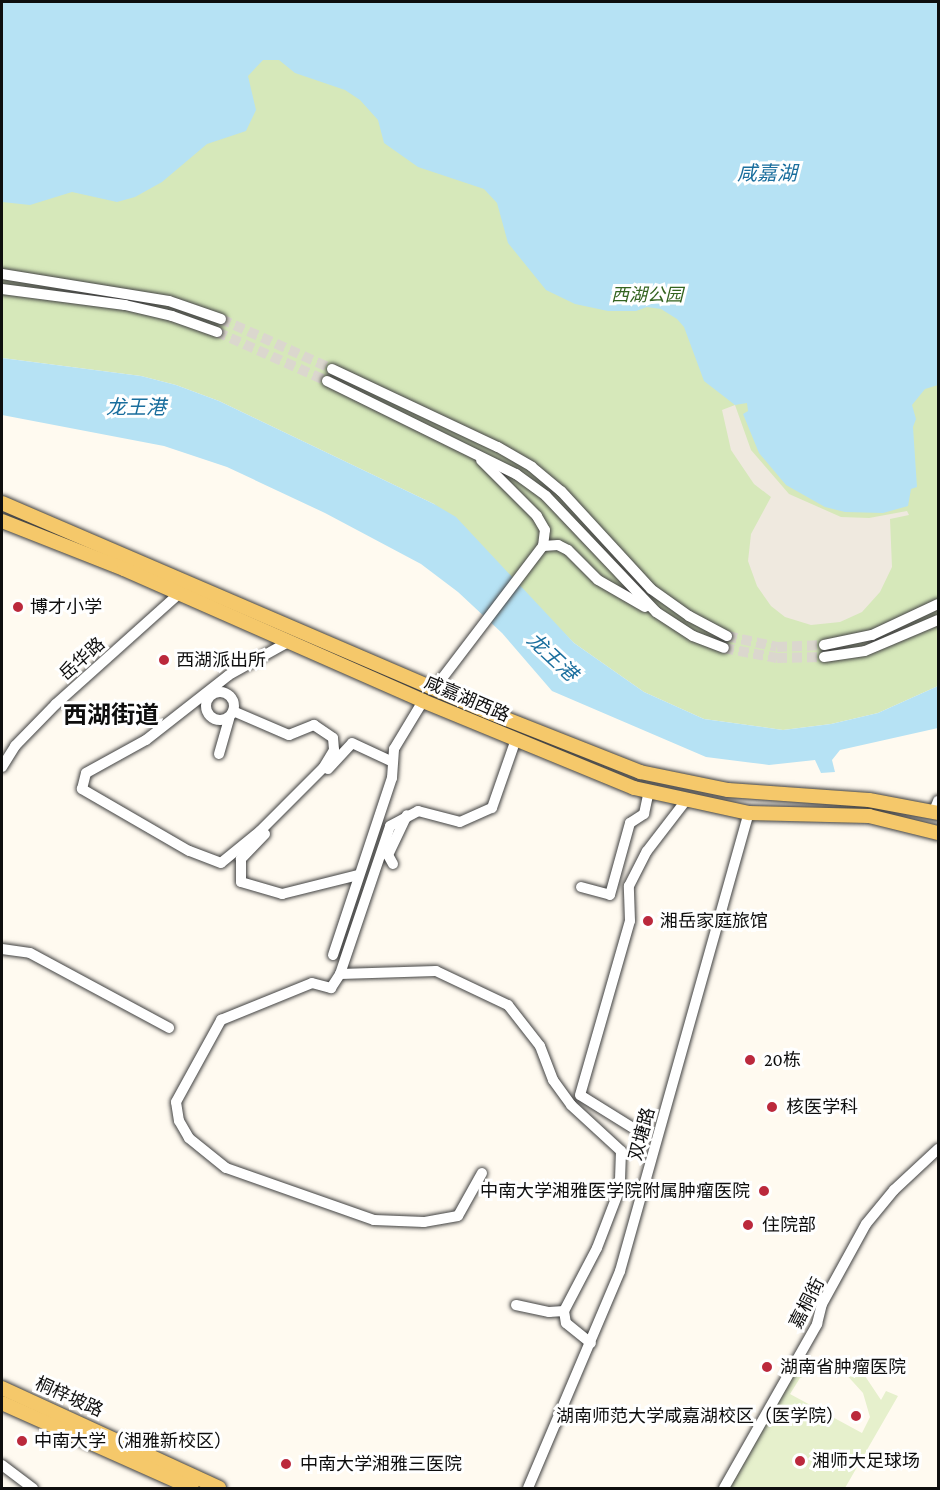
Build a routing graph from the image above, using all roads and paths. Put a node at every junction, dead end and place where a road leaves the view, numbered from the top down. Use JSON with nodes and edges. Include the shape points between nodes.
{"nodes":[{"id":1,"x":2,"y":274,"type":"edge"},
{"id":2,"x":2,"y":289,"type":"edge"},
{"id":3,"x":221,"y":319,"type":"tunnel mouth"},
{"id":4,"x":217,"y":332,"type":"tunnel mouth"},
{"id":5,"x":332,"y":369,"type":"tunnel mouth"},
{"id":6,"x":327,"y":381,"type":"tunnel mouth"},
{"id":7,"x":473,"y":451,"type":"junction"},
{"id":8,"x":2,"y":503,"type":"edge"},
{"id":9,"x":2,"y":521,"type":"edge"},
{"id":10,"x":543,"y":546,"type":"junction"},
{"id":11,"x":190,"y":582,"type":"junction"},
{"id":12,"x":180,"y":594,"type":"junction"},
{"id":13,"x":939,"y":604,"type":"edge"},
{"id":14,"x":656,"y":612,"type":"junction"},
{"id":15,"x":939,"y":620,"type":"edge"},
{"id":16,"x":727,"y":636,"type":"tunnel mouth"},
{"id":17,"x":290,"y":640,"type":"junction"},
{"id":18,"x":824,"y":645,"type":"tunnel mouth"},
{"id":19,"x":724,"y":648,"type":"tunnel mouth"},
{"id":20,"x":824,"y":657,"type":"tunnel mouth"},
{"id":21,"x":434,"y":689,"type":"junction"},
{"id":22,"x":423,"y":701,"type":"junction"},
{"id":23,"x":516,"y":739,"type":"junction"},
{"id":24,"x":219,"y":754,"type":"dead end"},
{"id":25,"x":393,"y":762,"type":"junction"},
{"id":26,"x":2,"y":767,"type":"edge"},
{"id":27,"x":649,"y":791,"type":"junction"},
{"id":28,"x":687,"y":799,"type":"junction"},
{"id":29,"x":937,"y":808,"type":"edge"},
{"id":30,"x":749,"y":813,"type":"junction"},
{"id":31,"x":407,"y":814,"type":"junction"},
{"id":32,"x":939,"y":833,"type":"edge"},
{"id":33,"x":393,"y":864,"type":"dead end"},
{"id":34,"x":358,"y":875,"type":"junction"},
{"id":35,"x":581,"y":887,"type":"dead end"},
{"id":36,"x":2,"y":949,"type":"edge"},
{"id":37,"x":333,"y":955,"type":"dead end"},
{"id":38,"x":340,"y":974,"type":"junction"},
{"id":39,"x":168,"y":1028,"type":"dead end"},
{"id":40,"x":633,"y":1128,"type":"dead end"},
{"id":41,"x":939,"y":1149,"type":"edge"},
{"id":42,"x":482,"y":1173,"type":"dead end"},
{"id":43,"x":516,"y":1305,"type":"dead end"},
{"id":44,"x":564,"y":1311,"type":"junction"},
{"id":45,"x":591,"y":1343,"type":"junction"},
{"id":46,"x":2,"y":1388,"type":"edge"},
{"id":47,"x":2,"y":1403,"type":"edge"},
{"id":48,"x":2,"y":1465,"type":"edge"},
{"id":49,"x":33,"y":1488,"type":"edge"},
{"id":50,"x":192,"y":1488,"type":"edge"},
{"id":51,"x":219,"y":1488,"type":"edge"},
{"id":52,"x":528,"y":1488,"type":"edge"},
{"id":53,"x":724,"y":1488,"type":"edge"}],
"edges":[{"from":1,"to":3,"type":"street","via":[[170,301]]},
{"from":2,"to":4,"type":"street","via":[[124,305]]},
{"from":5,"to":16,"type":"street","via":[[498,447],[531,467],[561,491],[651,589]]},
{"from":6,"to":7,"type":"street"},
{"from":7,"to":10,"type":"street","via":[[537,516],[544,530]]},
{"from":7,"to":14,"type":"street","via":[[546,496]]},
{"from":8,"to":11,"type":"main road","name":"咸嘉湖西路"},
{"from":9,"to":12,"type":"main road","name":"咸嘉湖西路"},
{"from":10,"to":14,"type":"street","via":[[558,545],[568,550],[598,580]]},
{"from":10,"to":21,"type":"street"},
{"from":11,"to":12,"type":"street","name":"岳华路"},
{"from":11,"to":21,"type":"main road","name":"咸嘉湖西路"},
{"from":12,"to":17,"type":"main road","name":"咸嘉湖西路"},
{"from":12,"to":26,"type":"street","name":"岳华路","via":[[56,704],[15,746]]},
{"from":13,"to":18,"type":"street","via":[[872,635]]},
{"from":14,"to":19,"type":"street","via":[[693,636]]},
{"from":15,"to":20,"type":"street","via":[[865,651]]},
{"from":17,"to":22,"type":"main road","name":"咸嘉湖西路"},
{"from":17,"to":24,"type":"street","via":[[229,675],[115,760],[86,773],[82,789],[189,851],[221,863],[260,831],[323,768],[334,750],[333,738],[314,725],[289,735],[231,714]]},
{"from":21,"to":29,"type":"main road","name":"咸嘉湖西路","via":[[590,754],[686,784]]},
{"from":22,"to":23,"type":"main road","name":"咸嘉湖西路"},
{"from":22,"to":25,"type":"street","via":[[394,749]]},
{"from":23,"to":27,"type":"main road","name":"咸嘉湖西路"},
{"from":23,"to":31,"type":"street","via":[[492,808],[460,822],[418,811]]},
{"from":25,"to":34,"type":"street","via":[[392,778]]},
{"from":25,"to":34,"type":"street","via":[[352,743],[241,859],[241,882],[282,894]]},
{"from":27,"to":28,"type":"main road","name":"咸嘉湖西路"},
{"from":27,"to":35,"type":"street","via":[[644,814],[630,823],[610,895]]},
{"from":28,"to":30,"type":"main road","name":"咸嘉湖西路"},
{"from":28,"to":40,"type":"street","via":[[647,851],[629,886],[630,921],[580,1095]]},
{"from":30,"to":32,"type":"main road","name":"咸嘉湖西路","via":[[869,816]]},
{"from":30,"to":45,"type":"street","name":"双塘路","via":[[620,1271]]},
{"from":31,"to":33,"type":"street","via":[[388,855]]},
{"from":31,"to":38,"type":"street","via":[[390,826]]},
{"from":34,"to":37,"type":"street"},
{"from":36,"to":39,"type":"street","via":[[30,953]]},
{"from":38,"to":42,"type":"street","via":[[331,988],[312,983],[221,1020],[176,1102],[179,1121],[189,1138],[226,1168],[374,1220],[423,1221],[458,1216]]},
{"from":38,"to":44,"type":"street","via":[[436,971],[508,1005],[509,1015],[540,1046],[553,1080],[571,1105],[621,1151],[620,1188],[597,1248]]},
{"from":41,"to":53,"type":"street","name":"嘉桐街","via":[[894,1190],[866,1224],[822,1304],[817,1324]]},
{"from":43,"to":44,"type":"street"},
{"from":44,"to":45,"type":"street","via":[[566,1323]]},
{"from":45,"to":52,"type":"street","name":"双塘路"},
{"from":46,"to":51,"type":"main road","name":"桐梓坡路"},
{"from":47,"to":50,"type":"main road","name":"桐梓坡路"},
{"from":48,"to":49,"type":"street"}]}
